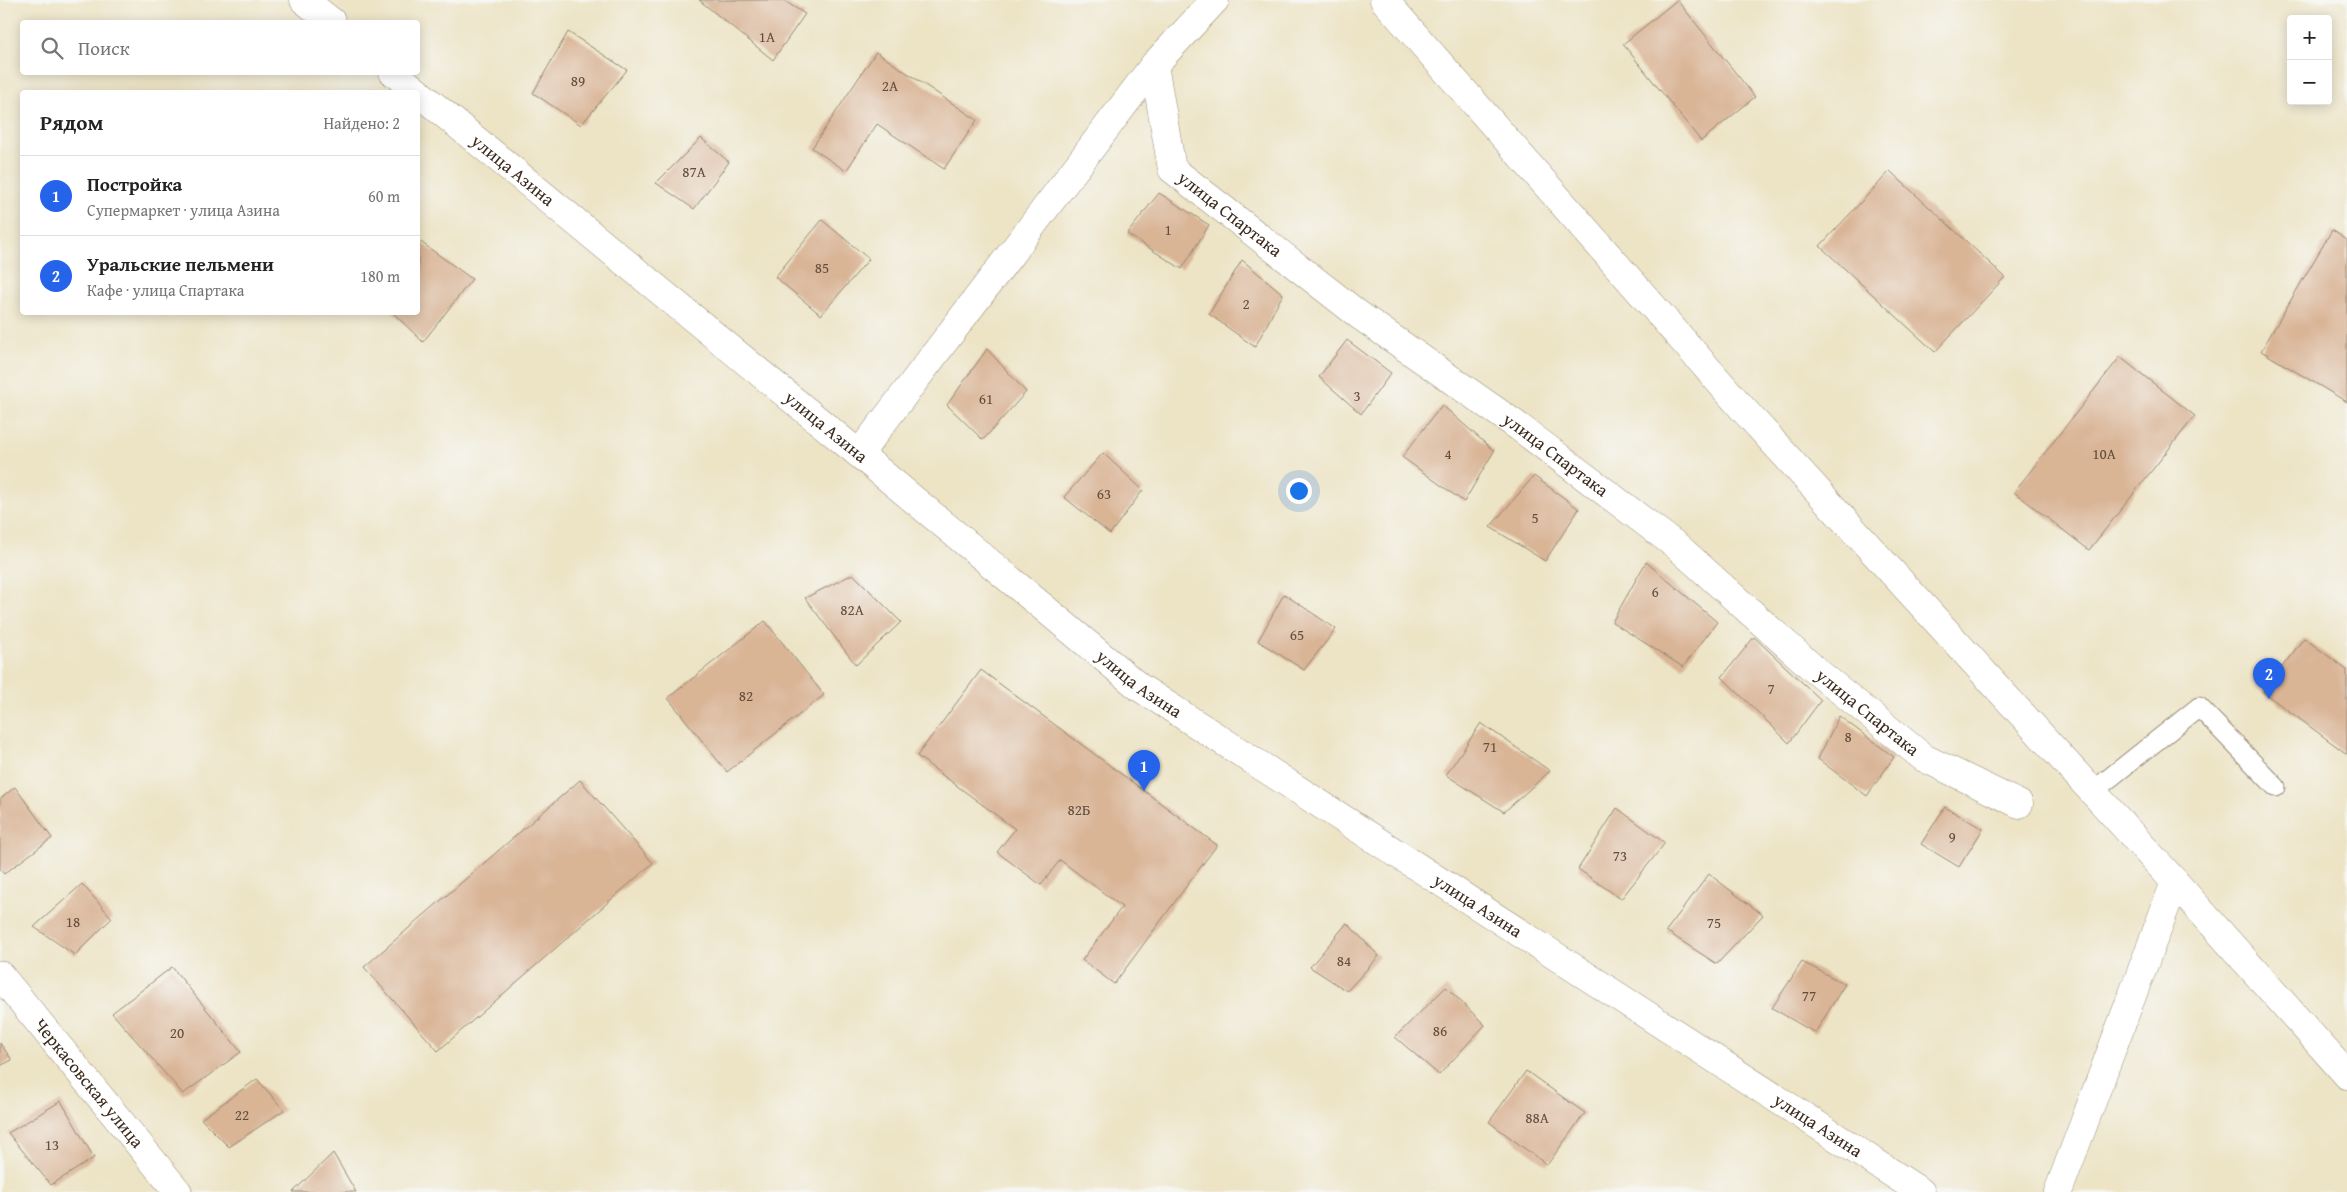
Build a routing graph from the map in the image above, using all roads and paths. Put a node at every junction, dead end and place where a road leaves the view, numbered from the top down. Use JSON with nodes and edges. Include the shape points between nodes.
{"nodes":[{"id":1,"x":304,"y":0,"type":"edge"},
{"id":2,"x":1215,"y":0,"type":"edge"},
{"id":3,"x":1384,"y":0,"type":"edge"},
{"id":4,"x":329,"y":20,"type":"edge"},
{"id":5,"x":1154,"y":65,"type":"junction"},
{"id":6,"x":397,"y":75,"type":"edge"},
{"id":7,"x":415,"y":90,"type":"edge"},
{"id":8,"x":420,"y":94,"type":"edge"},
{"id":9,"x":859,"y":454,"type":"junction"},
{"id":10,"x":2276,"y":787,"type":"dead end"},
{"id":11,"x":2092,"y":792,"type":"junction"},
{"id":12,"x":2019,"y":804,"type":"dead end"},
{"id":13,"x":2175,"y":882,"type":"junction"},
{"id":14,"x":0,"y":975,"type":"edge"},
{"id":15,"x":2347,"y":1075,"type":"edge"},
{"id":16,"x":178,"y":1192,"type":"edge"},
{"id":17,"x":1922,"y":1192,"type":"edge"},
{"id":18,"x":2058,"y":1192,"type":"edge"}],
"edges":[{"from":1,"to":4,"type":"street"},
{"from":2,"to":5,"type":"street"},
{"from":3,"to":11,"type":"street","via":[[1743,409]]},
{"from":5,"to":9,"type":"street"},
{"from":5,"to":12,"type":"street","name":"улица Спартака","via":[[1172,169],[1359,315],[1519,427],[1678,548],[1814,670],[1924,758]]},
{"from":6,"to":7,"type":"street","name":"улица Азина"},
{"from":8,"to":9,"type":"street","name":"улица Азина"},
{"from":9,"to":17,"type":"street","name":"улица Азина","via":[[1140,687]]},
{"from":10,"to":11,"type":"lane","via":[[2199,707]]},
{"from":11,"to":13,"type":"street"},
{"from":13,"to":15,"type":"street"},
{"from":13,"to":18,"type":"street"},
{"from":14,"to":16,"type":"street","name":"Черкасовская улица"}]}
